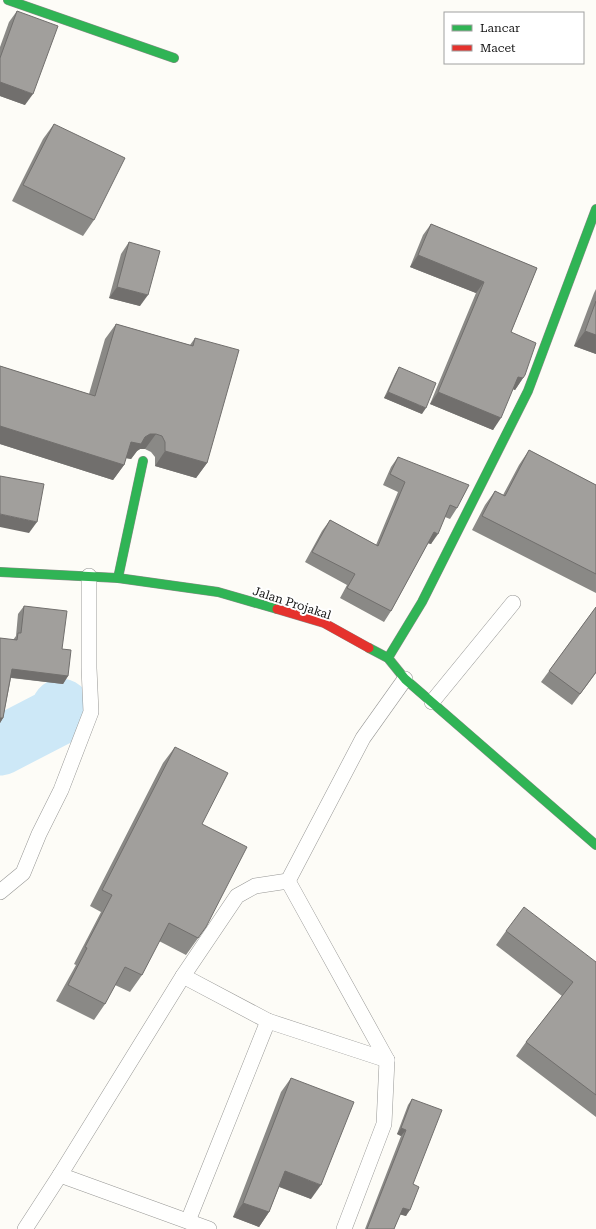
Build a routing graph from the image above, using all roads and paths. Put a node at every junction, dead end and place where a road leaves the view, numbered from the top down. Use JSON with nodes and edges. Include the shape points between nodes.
{"nodes":[{"id":1,"x":8,"y":0,"type":"edge"},
{"id":2,"x":174,"y":58,"type":"dead end"},
{"id":3,"x":596,"y":209,"type":"edge"},
{"id":4,"x":143,"y":461,"type":"edge"},
{"id":5,"x":0,"y":572,"type":"edge"},
{"id":6,"x":89,"y":576,"type":"junction"},
{"id":7,"x":118,"y":578,"type":"junction"},
{"id":8,"x":513,"y":604,"type":"dead end"},
{"id":9,"x":388,"y":658,"type":"junction"},
{"id":10,"x":405,"y":679,"type":"junction"},
{"id":11,"x":432,"y":702,"type":"junction"},
{"id":12,"x":596,"y":845,"type":"edge"},
{"id":13,"x":288,"y":881,"type":"junction"},
{"id":14,"x":0,"y":892,"type":"edge"},
{"id":15,"x":183,"y":976,"type":"junction"},
{"id":16,"x":268,"y":1020,"type":"junction"},
{"id":17,"x":387,"y":1060,"type":"junction"},
{"id":18,"x":60,"y":1175,"type":"junction"},
{"id":19,"x":188,"y":1221,"type":"junction"},
{"id":20,"x":25,"y":1229,"type":"edge"},
{"id":21,"x":209,"y":1229,"type":"edge"},
{"id":22,"x":344,"y":1229,"type":"edge"}],
"edges":[{"from":1,"to":2,"type":"street"},
{"from":3,"to":9,"type":"street","via":[[528,391],[422,602]]},
{"from":4,"to":7,"type":"street"},
{"from":5,"to":6,"type":"street","name":"Jalan Projakal"},
{"from":6,"to":7,"type":"street","name":"Jalan Projakal"},
{"from":6,"to":14,"type":"lane","via":[[91,712],[61,790],[23,873]]},
{"from":7,"to":9,"type":"street","name":"Jalan Projakal","via":[[218,592],[324,623]]},
{"from":8,"to":11,"type":"lane"},
{"from":9,"to":10,"type":"street","name":"Jalan Projakal"},
{"from":10,"to":11,"type":"street","name":"Jalan Projakal"},
{"from":10,"to":13,"type":"lane","via":[[363,738]]},
{"from":11,"to":12,"type":"street","name":"Jalan Projakal"},
{"from":13,"to":15,"type":"lane","via":[[255,886],[237,896]]},
{"from":13,"to":17,"type":"lane"},
{"from":15,"to":16,"type":"lane"},
{"from":15,"to":18,"type":"lane"},
{"from":16,"to":17,"type":"lane"},
{"from":16,"to":19,"type":"lane"},
{"from":17,"to":22,"type":"lane","via":[[384,1124]]},
{"from":18,"to":19,"type":"lane"},
{"from":18,"to":20,"type":"lane"},
{"from":19,"to":21,"type":"lane"}]}
